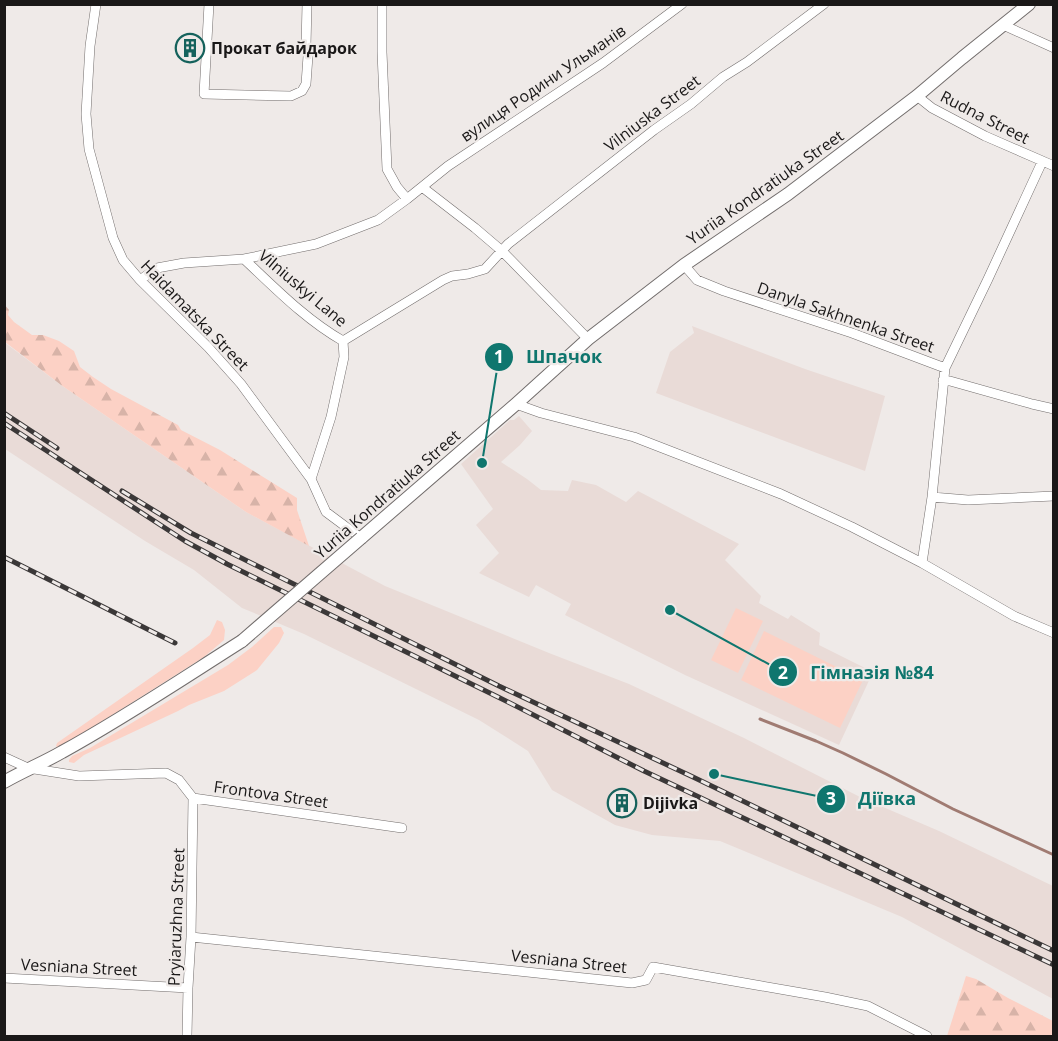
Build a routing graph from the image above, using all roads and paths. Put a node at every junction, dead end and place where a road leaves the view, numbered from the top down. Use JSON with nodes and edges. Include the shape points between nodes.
{"nodes":[{"id":1,"x":96,"y":4,"type":"edge"},
{"id":2,"x":209,"y":4,"type":"edge"},
{"id":3,"x":307,"y":4,"type":"edge"},
{"id":4,"x":382,"y":4,"type":"edge"},
{"id":5,"x":682,"y":4,"type":"edge"},
{"id":6,"x":824,"y":4,"type":"edge"},
{"id":7,"x":1029,"y":4,"type":"edge"},
{"id":8,"x":1003,"y":25,"type":"junction"},
{"id":9,"x":1053,"y":48,"type":"edge"},
{"id":10,"x":917,"y":96,"type":"junction"},
{"id":11,"x":1042,"y":162,"type":"junction"},
{"id":12,"x":1053,"y":166,"type":"edge"},
{"id":13,"x":422,"y":187,"type":"junction"},
{"id":14,"x":407,"y":199,"type":"junction"},
{"id":15,"x":502,"y":251,"type":"junction"},
{"id":16,"x":244,"y":259,"type":"junction"},
{"id":17,"x":684,"y":265,"type":"junction"},
{"id":18,"x":988,"y":279,"type":"joint"},
{"id":19,"x":140,"y":280,"type":"junction"},
{"id":20,"x":588,"y":339,"type":"junction"},
{"id":21,"x":343,"y":341,"type":"junction"},
{"id":22,"x":945,"y":368,"type":"junction"},
{"id":23,"x":943,"y":380,"type":"junction"},
{"id":24,"x":516,"y":404,"type":"junction"},
{"id":25,"x":1053,"y":409,"type":"edge"},
{"id":26,"x":311,"y":479,"type":"junction"},
{"id":27,"x":1053,"y":496,"type":"edge"},
{"id":28,"x":932,"y":497,"type":"junction"},
{"id":29,"x":361,"y":538,"type":"junction"},
{"id":30,"x":922,"y":564,"type":"junction"},
{"id":31,"x":1053,"y":633,"type":"edge"},
{"id":32,"x":4,"y":757,"type":"edge"},
{"id":33,"x":28,"y":768,"type":"junction"},
{"id":34,"x":4,"y":782,"type":"edge"},
{"id":35,"x":193,"y":798,"type":"junction"},
{"id":36,"x":402,"y":828,"type":"dead end"},
{"id":37,"x":191,"y":937,"type":"junction"},
{"id":38,"x":4,"y":978,"type":"edge"},
{"id":39,"x":188,"y":987,"type":"junction"},
{"id":40,"x":187,"y":1036,"type":"edge"},
{"id":41,"x":927,"y":1036,"type":"edge"}],
"edges":[{"from":1,"to":19,"type":"street","name":"Haidamatska Street","via":[[86,114],[89,149],[113,238],[123,260]]},
{"from":2,"to":3,"type":"street","via":[[204,94],[291,96],[302,92],[306,84]]},
{"from":4,"to":14,"type":"street","via":[[387,169]]},
{"from":5,"to":13,"type":"street","name":"вулиця Родини Ульманів"},
{"from":6,"to":15,"type":"street","name":"Vilniuska Street","via":[[723,77]]},
{"from":7,"to":8,"type":"street","name":"Yuriia Kondratiuka Street"},
{"from":8,"to":9,"type":"street"},
{"from":8,"to":10,"type":"street","name":"Yuriia Kondratiuka Street"},
{"from":10,"to":11,"type":"street","name":"Rudna Street","via":[[985,136]]},
{"from":10,"to":17,"type":"street","name":"Yuriia Kondratiuka Street","via":[[788,194]]},
{"from":11,"to":12,"type":"street","name":"Rudna Street"},
{"from":11,"to":18,"type":"street","name":"Rudna Street"},
{"from":13,"to":14,"type":"street","name":"вулиця Родини Ульманів"},
{"from":13,"to":15,"type":"street"},
{"from":14,"to":16,"type":"street","name":"вулиця Родини Ульманів","via":[[378,220],[316,244]]},
{"from":15,"to":20,"type":"street"},
{"from":15,"to":21,"type":"street","name":"Vilniuskyi Lane","via":[[484,269],[443,280]]},
{"from":16,"to":19,"type":"street","name":"вулиця Родини Ульманів","via":[[157,268]]},
{"from":16,"to":21,"type":"street","name":"Vilniuskyi Lane","via":[[301,311]]},
{"from":17,"to":20,"type":"street","name":"Yuriia Kondratiuka Street"},
{"from":17,"to":22,"type":"street","name":"Danyla Sakhnenka Street","via":[[698,280],[724,291]]},
{"from":18,"to":22,"type":"street","name":"Danyla Sakhnenka Street"},
{"from":19,"to":26,"type":"street","name":"Haidamatska Street","via":[[241,384]]},
{"from":20,"to":24,"type":"street","name":"Yuriia Kondratiuka Street"},
{"from":21,"to":26,"type":"street","name":"Vilniuskyi Lane","via":[[344,357],[332,417]]},
{"from":22,"to":23,"type":"street"},
{"from":23,"to":25,"type":"street"},
{"from":23,"to":28,"type":"street"},
{"from":24,"to":29,"type":"street","name":"Yuriia Kondratiuka Street"},
{"from":24,"to":30,"type":"street","via":[[634,437],[782,494]]},
{"from":26,"to":29,"type":"street","name":"Haidamatska Street","via":[[326,512]]},
{"from":27,"to":28,"type":"street","via":[[968,500]]},
{"from":28,"to":30,"type":"street"},
{"from":29,"to":33,"type":"street","name":"Yuriia Kondratiuka Street","bridge":true,"via":[[242,641],[147,702]]},
{"from":30,"to":31,"type":"street","via":[[1014,616]]},
{"from":32,"to":33,"type":"street","name":"Frontova Street"},
{"from":33,"to":34,"type":"street","name":"Yuriia Kondratiuka Street"},
{"from":33,"to":35,"type":"street","name":"Frontova Street","via":[[79,776],[166,773],[179,780]]},
{"from":35,"to":36,"type":"street","name":"Frontova Street"},
{"from":35,"to":37,"type":"street","name":"Pryiaruzhna Street"},
{"from":37,"to":39,"type":"street","name":"Pryiaruzhna Street"},
{"from":37,"to":41,"type":"street","name":"Vesniana Street","via":[[632,983],[646,980],[653,967],[868,1006]]},
{"from":38,"to":39,"type":"street","name":"Vesniana Street"},
{"from":39,"to":40,"type":"street","name":"Pryiaruzhna Street"}]}
